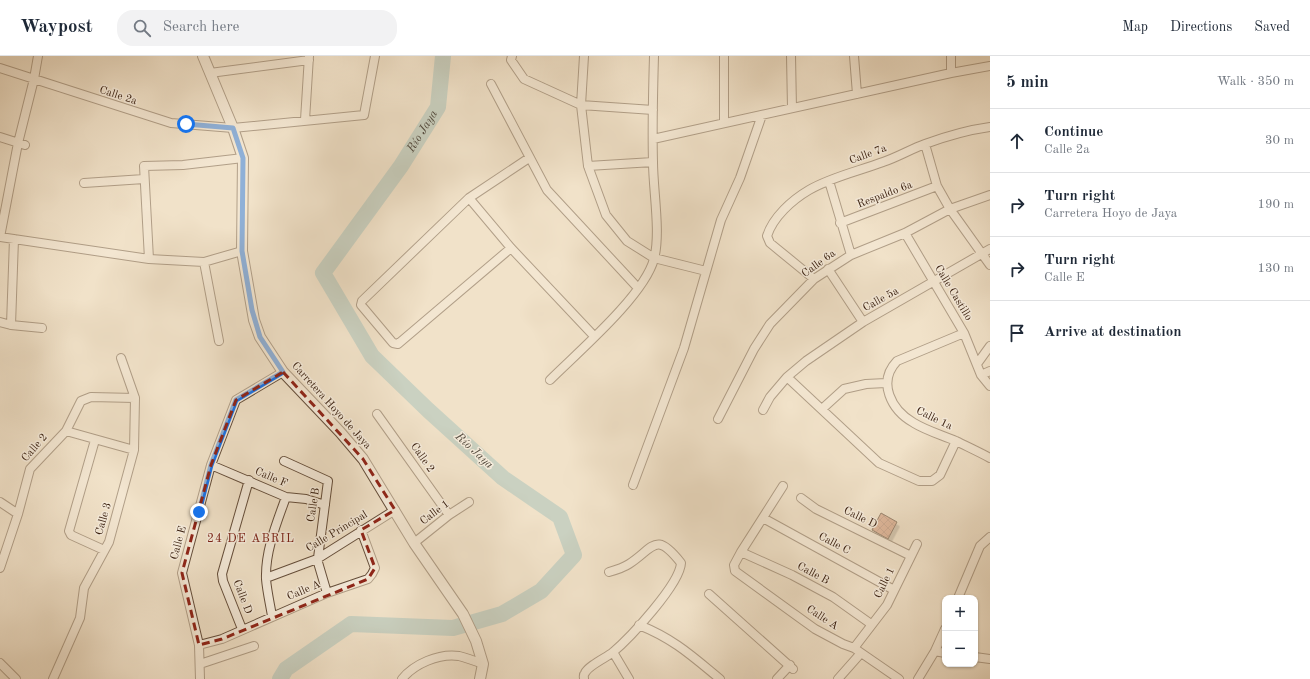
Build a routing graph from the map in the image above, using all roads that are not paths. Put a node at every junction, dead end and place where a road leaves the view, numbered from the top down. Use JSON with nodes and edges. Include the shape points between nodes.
{"nodes":[{"id":1,"x":38,"y":56,"type":"edge"},
{"id":2,"x":203,"y":56,"type":"edge"},
{"id":3,"x":375,"y":56,"type":"edge"},
{"id":4,"x":512,"y":56,"type":"edge"},
{"id":5,"x":584,"y":56,"type":"edge"},
{"id":6,"x":654,"y":56,"type":"edge"},
{"id":7,"x":724,"y":56,"type":"edge"},
{"id":8,"x":791,"y":56,"type":"edge"},
{"id":9,"x":854,"y":56,"type":"edge"},
{"id":10,"x":951,"y":56,"type":"edge"},
{"id":11,"x":309,"y":58,"type":"edge"},
{"id":12,"x":990,"y":66,"type":"edge"},
{"id":13,"x":0,"y":68,"type":"edge"},
{"id":14,"x":210,"y":73,"type":"junction"},
{"id":15,"x":951,"y":73,"type":"junction"},
{"id":16,"x":34,"y":79,"type":"junction"},
{"id":17,"x":491,"y":84,"type":"dead end"},
{"id":18,"x":857,"y":94,"type":"junction"},
{"id":19,"x":582,"y":105,"type":"junction"},
{"id":20,"x":792,"y":108,"type":"junction"},
{"id":21,"x":653,"y":110,"type":"junction"},
{"id":22,"x":762,"y":115,"type":"junction"},
{"id":23,"x":305,"y":120,"type":"junction"},
{"id":24,"x":724,"y":123,"type":"junction"},
{"id":25,"x":990,"y":127,"type":"edge"},
{"id":26,"x":233,"y":128,"type":"junction"},
{"id":27,"x":0,"y":138,"type":"edge"},
{"id":28,"x":653,"y":139,"type":"junction"},
{"id":29,"x":21,"y":144,"type":"junction"},
{"id":30,"x":925,"y":144,"type":"junction"},
{"id":31,"x":243,"y":158,"type":"junction"},
{"id":32,"x":529,"y":158,"type":"junction"},
{"id":33,"x":653,"y":162,"type":"junction"},
{"id":34,"x":588,"y":166,"type":"junction"},
{"id":35,"x":144,"y":179,"type":"junction"},
{"id":36,"x":829,"y":181,"type":"junction"},
{"id":37,"x":84,"y":182,"type":"dead end"},
{"id":38,"x":937,"y":186,"type":"junction"},
{"id":39,"x":990,"y":195,"type":"edge"},
{"id":40,"x":470,"y":198,"type":"junction"},
{"id":41,"x":950,"y":209,"type":"junction"},
{"id":42,"x":840,"y":223,"type":"junction"},
{"id":43,"x":905,"y":233,"type":"junction"},
{"id":44,"x":0,"y":237,"type":"edge"},
{"id":45,"x":14,"y":239,"type":"junction"},
{"id":46,"x":511,"y":248,"type":"junction"},
{"id":47,"x":242,"y":251,"type":"junction"},
{"id":48,"x":986,"y":251,"type":"edge"},
{"id":49,"x":851,"y":256,"type":"junction"},
{"id":50,"x":654,"y":258,"type":"junction"},
{"id":51,"x":149,"y":259,"type":"junction"},
{"id":52,"x":204,"y":262,"type":"junction"},
{"id":53,"x":990,"y":265,"type":"edge"},
{"id":54,"x":828,"y":269,"type":"junction"},
{"id":55,"x":706,"y":271,"type":"junction"},
{"id":56,"x":814,"y":279,"type":"junction"},
{"id":57,"x":933,"y":282,"type":"junction"},
{"id":58,"x":638,"y":288,"type":"junction"},
{"id":59,"x":0,"y":322,"type":"edge"},
{"id":60,"x":863,"y":322,"type":"junction"},
{"id":61,"x":11,"y":325,"type":"junction"},
{"id":62,"x":42,"y":328,"type":"dead end"},
{"id":63,"x":964,"y":333,"type":"junction"},
{"id":64,"x":594,"y":336,"type":"junction"},
{"id":65,"x":219,"y":341,"type":"dead end"},
{"id":66,"x":990,"y":346,"type":"edge"},
{"id":67,"x":121,"y":358,"type":"dead end"},
{"id":68,"x":977,"y":364,"type":"junction"},
{"id":69,"x":990,"y":371,"type":"edge"},
{"id":70,"x":283,"y":372,"type":"junction"},
{"id":71,"x":981,"y":375,"type":"junction"},
{"id":72,"x":787,"y":377,"type":"junction"},
{"id":73,"x":550,"y":380,"type":"dead end"},
{"id":74,"x":886,"y":382,"type":"junction"},
{"id":75,"x":990,"y":386,"type":"edge"},
{"id":76,"x":135,"y":398,"type":"junction"},
{"id":77,"x":822,"y":409,"type":"junction"},
{"id":78,"x":763,"y":410,"type":"dead end"},
{"id":79,"x":377,"y":414,"type":"dead end"},
{"id":80,"x":718,"y":419,"type":"dead end"},
{"id":81,"x":66,"y":431,"type":"junction"},
{"id":82,"x":95,"y":440,"type":"junction"},
{"id":83,"x":956,"y":441,"type":"junction"},
{"id":84,"x":134,"y":450,"type":"junction"},
{"id":85,"x":990,"y":458,"type":"edge"},
{"id":86,"x":284,"y":461,"type":"dead end"},
{"id":87,"x":211,"y":465,"type":"junction"},
{"id":88,"x":249,"y":480,"type":"junction"},
{"id":89,"x":633,"y":485,"type":"dead end"},
{"id":90,"x":782,"y":486,"type":"dead end"},
{"id":91,"x":286,"y":497,"type":"junction"},
{"id":92,"x":801,"y":498,"type":"dead end"},
{"id":93,"x":0,"y":502,"type":"edge"},
{"id":94,"x":469,"y":502,"type":"dead end"},
{"id":95,"x":325,"y":506,"type":"junction"},
{"id":96,"x":395,"y":510,"type":"junction"},
{"id":97,"x":18,"y":514,"type":"junction"},
{"id":98,"x":449,"y":515,"type":"junction"},
{"id":99,"x":763,"y":518,"type":"junction"},
{"id":100,"x":361,"y":530,"type":"junction"},
{"id":101,"x":990,"y":537,"type":"edge"},
{"id":102,"x":414,"y":543,"type":"junction"},
{"id":103,"x":917,"y":544,"type":"dead end"},
{"id":104,"x":104,"y":550,"type":"junction"},
{"id":105,"x":741,"y":552,"type":"junction"},
{"id":106,"x":911,"y":556,"type":"junction"},
{"id":107,"x":318,"y":558,"type":"junction"},
{"id":108,"x":0,"y":568,"type":"edge"},
{"id":109,"x":609,"y":572,"type":"dead end"},
{"id":110,"x":266,"y":578,"type":"junction"},
{"id":111,"x":894,"y":590,"type":"junction"},
{"id":112,"x":327,"y":593,"type":"junction"},
{"id":113,"x":709,"y":594,"type":"dead end"},
{"id":114,"x":959,"y":595,"type":"edge"},
{"id":115,"x":272,"y":616,"type":"junction"},
{"id":116,"x":871,"y":624,"type":"junction"},
{"id":117,"x":640,"y":625,"type":"junction"},
{"id":118,"x":242,"y":629,"type":"junction"},
{"id":119,"x":944,"y":631,"type":"edge"},
{"id":120,"x":199,"y":644,"type":"junction"},
{"id":121,"x":254,"y":646,"type":"dead end"},
{"id":122,"x":854,"y":648,"type":"junction"},
{"id":123,"x":936,"y":651,"type":"junction"},
{"id":124,"x":613,"y":652,"type":"junction"},
{"id":125,"x":942,"y":652,"type":"edge"},
{"id":126,"x":861,"y":653,"type":"junction"},
{"id":127,"x":978,"y":657,"type":"edge"},
{"id":128,"x":990,"y":659,"type":"edge"},
{"id":129,"x":0,"y":663,"type":"edge"},
{"id":130,"x":200,"y":664,"type":"junction"},
{"id":131,"x":483,"y":664,"type":"junction"},
{"id":132,"x":16,"y":679,"type":"edge"},
{"id":133,"x":53,"y":679,"type":"edge"},
{"id":134,"x":200,"y":679,"type":"edge"},
{"id":135,"x":402,"y":679,"type":"edge"},
{"id":136,"x":480,"y":679,"type":"edge"},
{"id":137,"x":584,"y":679,"type":"edge"},
{"id":138,"x":629,"y":679,"type":"edge"},
{"id":139,"x":720,"y":679,"type":"edge"},
{"id":140,"x":777,"y":679,"type":"edge"},
{"id":141,"x":838,"y":679,"type":"edge"},
{"id":142,"x":899,"y":679,"type":"edge"},
{"id":143,"x":918,"y":679,"type":"edge"}],
"edges":[{"from":1,"to":16,"type":"street"},
{"from":2,"to":14,"type":"street","name":"Carretera Hoyo de Jaya"},
{"from":3,"to":23,"type":"street","name":"Calle 2a","via":[[364,115]]},
{"from":4,"to":19,"type":"street","via":[[511,60],[524,79]]},
{"from":5,"to":19,"type":"street"},
{"from":6,"to":21,"type":"street"},
{"from":7,"to":24,"type":"street"},
{"from":8,"to":20,"type":"street"},
{"from":9,"to":18,"type":"street"},
{"from":10,"to":15,"type":"street"},
{"from":11,"to":14,"type":"street"},
{"from":11,"to":23,"type":"street"},
{"from":12,"to":15,"type":"street"},
{"from":13,"to":16,"type":"street","name":"Calle 2a"},
{"from":14,"to":26,"type":"street","name":"Carretera Hoyo de Jaya"},
{"from":15,"to":18,"type":"street"},
{"from":16,"to":26,"type":"street","name":"Calle 2a","via":[[171,123]]},
{"from":16,"to":29,"type":"street"},
{"from":17,"to":32,"type":"street"},
{"from":18,"to":20,"type":"street"},
{"from":19,"to":21,"type":"street"},
{"from":19,"to":34,"type":"street"},
{"from":20,"to":22,"type":"street"},
{"from":21,"to":28,"type":"street"},
{"from":22,"to":24,"type":"street"},
{"from":22,"to":55,"type":"street","via":[[740,178],[721,220]]},
{"from":23,"to":26,"type":"street","name":"Calle 2a"},
{"from":24,"to":28,"type":"street"},
{"from":25,"to":30,"type":"street","name":"Calle 7a","via":[[964,131]]},
{"from":26,"to":31,"type":"street","name":"Carretera Hoyo de Jaya"},
{"from":27,"to":29,"type":"street"},
{"from":28,"to":33,"type":"street"},
{"from":29,"to":44,"type":"street"},
{"from":30,"to":36,"type":"street","name":"Calle 7a"},
{"from":30,"to":38,"type":"street"},
{"from":31,"to":35,"type":"street","via":[[183,165],[146,166]]},
{"from":31,"to":47,"type":"street","name":"Carretera Hoyo de Jaya"},
{"from":32,"to":40,"type":"street"},
{"from":32,"to":58,"type":"street","via":[[547,190]]},
{"from":33,"to":34,"type":"street"},
{"from":33,"to":50,"type":"street","via":[[656,225]]},
{"from":34,"to":50,"type":"street","via":[[606,215],[627,241]]},
{"from":35,"to":37,"type":"street"},
{"from":35,"to":51,"type":"street"},
{"from":36,"to":42,"type":"street"},
{"from":36,"to":56,"type":"street","name":"Calle 7a","via":[[794,201],[774,221],[767,236],[770,243]]},
{"from":38,"to":41,"type":"street"},
{"from":38,"to":42,"type":"street","name":"Respaldo 6a"},
{"from":39,"to":41,"type":"street","name":"Calle 6a"},
{"from":40,"to":46,"type":"street"},
{"from":40,"to":46,"type":"street","via":[[362,301],[363,308],[393,343],[398,344]]},
{"from":41,"to":43,"type":"street","name":"Calle 6a"},
{"from":41,"to":48,"type":"street"},
{"from":42,"to":49,"type":"street"},
{"from":43,"to":49,"type":"street","name":"Calle 6a"},
{"from":43,"to":57,"type":"street","name":"Calle Castillo"},
{"from":44,"to":45,"type":"street"},
{"from":45,"to":51,"type":"street"},
{"from":45,"to":61,"type":"street"},
{"from":46,"to":64,"type":"street"},
{"from":47,"to":52,"type":"street"},
{"from":47,"to":70,"type":"street","name":"Carretera Hoyo de Jaya","via":[[254,320],[260,337]]},
{"from":48,"to":53,"type":"street"},
{"from":48,"to":57,"type":"street","name":"Calle 5a"},
{"from":49,"to":54,"type":"street","name":"Calle 6a"},
{"from":50,"to":55,"type":"street"},
{"from":50,"to":58,"type":"street"},
{"from":51,"to":52,"type":"street"},
{"from":52,"to":65,"type":"street"},
{"from":54,"to":56,"type":"street","name":"Calle 6a"},
{"from":54,"to":60,"type":"street"},
{"from":55,"to":89,"type":"street","via":[[684,348]]},
{"from":56,"to":80,"type":"street","name":"Calle 6a","via":[[770,324],[754,349]]},
{"from":57,"to":60,"type":"street","name":"Calle 5a"},
{"from":57,"to":63,"type":"street","name":"Calle Castillo"},
{"from":58,"to":64,"type":"street"},
{"from":59,"to":61,"type":"street"},
{"from":60,"to":72,"type":"street","name":"Calle 5a"},
{"from":61,"to":62,"type":"street"},
{"from":63,"to":68,"type":"street","name":"Calle Castillo"},
{"from":63,"to":74,"type":"street","via":[[897,361],[890,369]]},
{"from":64,"to":73,"type":"street"},
{"from":66,"to":68,"type":"street"},
{"from":67,"to":76,"type":"street","name":"Calle 3"},
{"from":68,"to":71,"type":"street","name":"Calle Castillo"},
{"from":69,"to":71,"type":"street"},
{"from":70,"to":87,"type":"street","name":"Calle E","via":[[236,400]]},
{"from":70,"to":96,"type":"street","name":"Carretera Hoyo de Jaya","via":[[363,459]]},
{"from":71,"to":75,"type":"street","name":"Calle Castillo"},
{"from":72,"to":77,"type":"street"},
{"from":72,"to":78,"type":"street","name":"Calle 5a"},
{"from":74,"to":77,"type":"street","via":[[844,389]]},
{"from":74,"to":83,"type":"street","name":"Calle 1a","via":[[890,397],[900,411],[913,422]]},
{"from":76,"to":81,"type":"street","name":"Calle 2","via":[[91,397],[81,401]]},
{"from":76,"to":84,"type":"street","name":"Calle 3"},
{"from":77,"to":83,"type":"street","via":[[879,463],[919,481],[932,480],[940,475]]},
{"from":79,"to":98,"type":"street","name":"Calle 2"},
{"from":81,"to":82,"type":"street"},
{"from":81,"to":97,"type":"street","name":"Calle 2","via":[[30,469]]},
{"from":82,"to":84,"type":"street"},
{"from":82,"to":104,"type":"street","via":[[69,531],[71,535]]},
{"from":83,"to":85,"type":"street","name":"Calle 1a"},
{"from":84,"to":104,"type":"street","name":"Calle 3","via":[[109,542]]},
{"from":86,"to":95,"type":"street","name":"Calle B","via":[[328,480]]},
{"from":87,"to":88,"type":"street","name":"Calle F"},
{"from":87,"to":120,"type":"street","name":"Calle E","via":[[182,573]]},
{"from":88,"to":91,"type":"street","name":"Calle F"},
{"from":88,"to":118,"type":"street","name":"Calle D","via":[[222,574]]},
{"from":90,"to":99,"type":"street"},
{"from":91,"to":95,"type":"street","name":"Calle F","via":[[306,499]]},
{"from":91,"to":110,"type":"street","via":[[275,529]]},
{"from":92,"to":106,"type":"street","name":"Calle D","via":[[816,509]]},
{"from":93,"to":97,"type":"street"},
{"from":94,"to":98,"type":"street","name":"Calle 1"},
{"from":95,"to":107,"type":"street","name":"Calle B"},
{"from":96,"to":100,"type":"street","name":"Calle Principal"},
{"from":96,"to":102,"type":"street","name":"Carretera Hoyo de Jaya"},
{"from":97,"to":108,"type":"street","name":"Calle 2"},
{"from":98,"to":102,"type":"street","name":"Calle 1"},
{"from":99,"to":105,"type":"street"},
{"from":99,"to":111,"type":"street","name":"Calle C"},
{"from":100,"to":107,"type":"street","name":"Calle Principal"},
{"from":100,"to":112,"type":"street","name":"Calle A","via":[[374,568],[372,574],[368,578]]},
{"from":101,"to":114,"type":"street","via":[[980,546]]},
{"from":102,"to":131,"type":"street","name":"Carretera Hoyo de Jaya","via":[[463,614],[476,641]]},
{"from":103,"to":106,"type":"street","name":"Calle 1"},
{"from":104,"to":133,"type":"street","name":"Calle 3","via":[[84,588],[80,618]]},
{"from":105,"to":116,"type":"street","name":"Calle B","via":[[833,597]]},
{"from":105,"to":122,"type":"street","name":"Calle A","via":[[734,565],[735,571],[816,629]]},
{"from":106,"to":111,"type":"street","name":"Calle 1"},
{"from":107,"to":110,"type":"street","name":"Calle Principal"},
{"from":107,"to":112,"type":"street","name":"Calle B"},
{"from":109,"to":117,"type":"street","via":[[629,565],[656,544],[667,549],[681,563],[681,570],[673,584]]},
{"from":110,"to":115,"type":"street"},
{"from":111,"to":116,"type":"street","name":"Calle 1","via":[[887,605]]},
{"from":112,"to":115,"type":"street","name":"Calle A"},
{"from":113,"to":140,"type":"street","via":[[792,667]]},
{"from":115,"to":118,"type":"street","name":"Calle A"},
{"from":116,"to":122,"type":"street","name":"Calle 1"},
{"from":117,"to":124,"type":"street"},
{"from":117,"to":139,"type":"street","via":[[677,643]]},
{"from":118,"to":120,"type":"street","name":"Calle A","via":[[222,639]]},
{"from":119,"to":123,"type":"street"},
{"from":120,"to":130,"type":"street","name":"Calle E"},
{"from":121,"to":130,"type":"street"},
{"from":122,"to":126,"type":"street","name":"Calle A"},
{"from":123,"to":125,"type":"street"},
{"from":123,"to":143,"type":"street"},
{"from":124,"to":137,"type":"street","via":[[586,671]]},
{"from":124,"to":138,"type":"street"},
{"from":126,"to":141,"type":"street"},
{"from":126,"to":142,"type":"street","name":"Calle A"},
{"from":127,"to":128,"type":"street"},
{"from":129,"to":132,"type":"street"},
{"from":130,"to":134,"type":"street","name":"Calle E"},
{"from":131,"to":135,"type":"street","via":[[457,656],[439,657],[418,665]]},
{"from":131,"to":136,"type":"street"}]}
